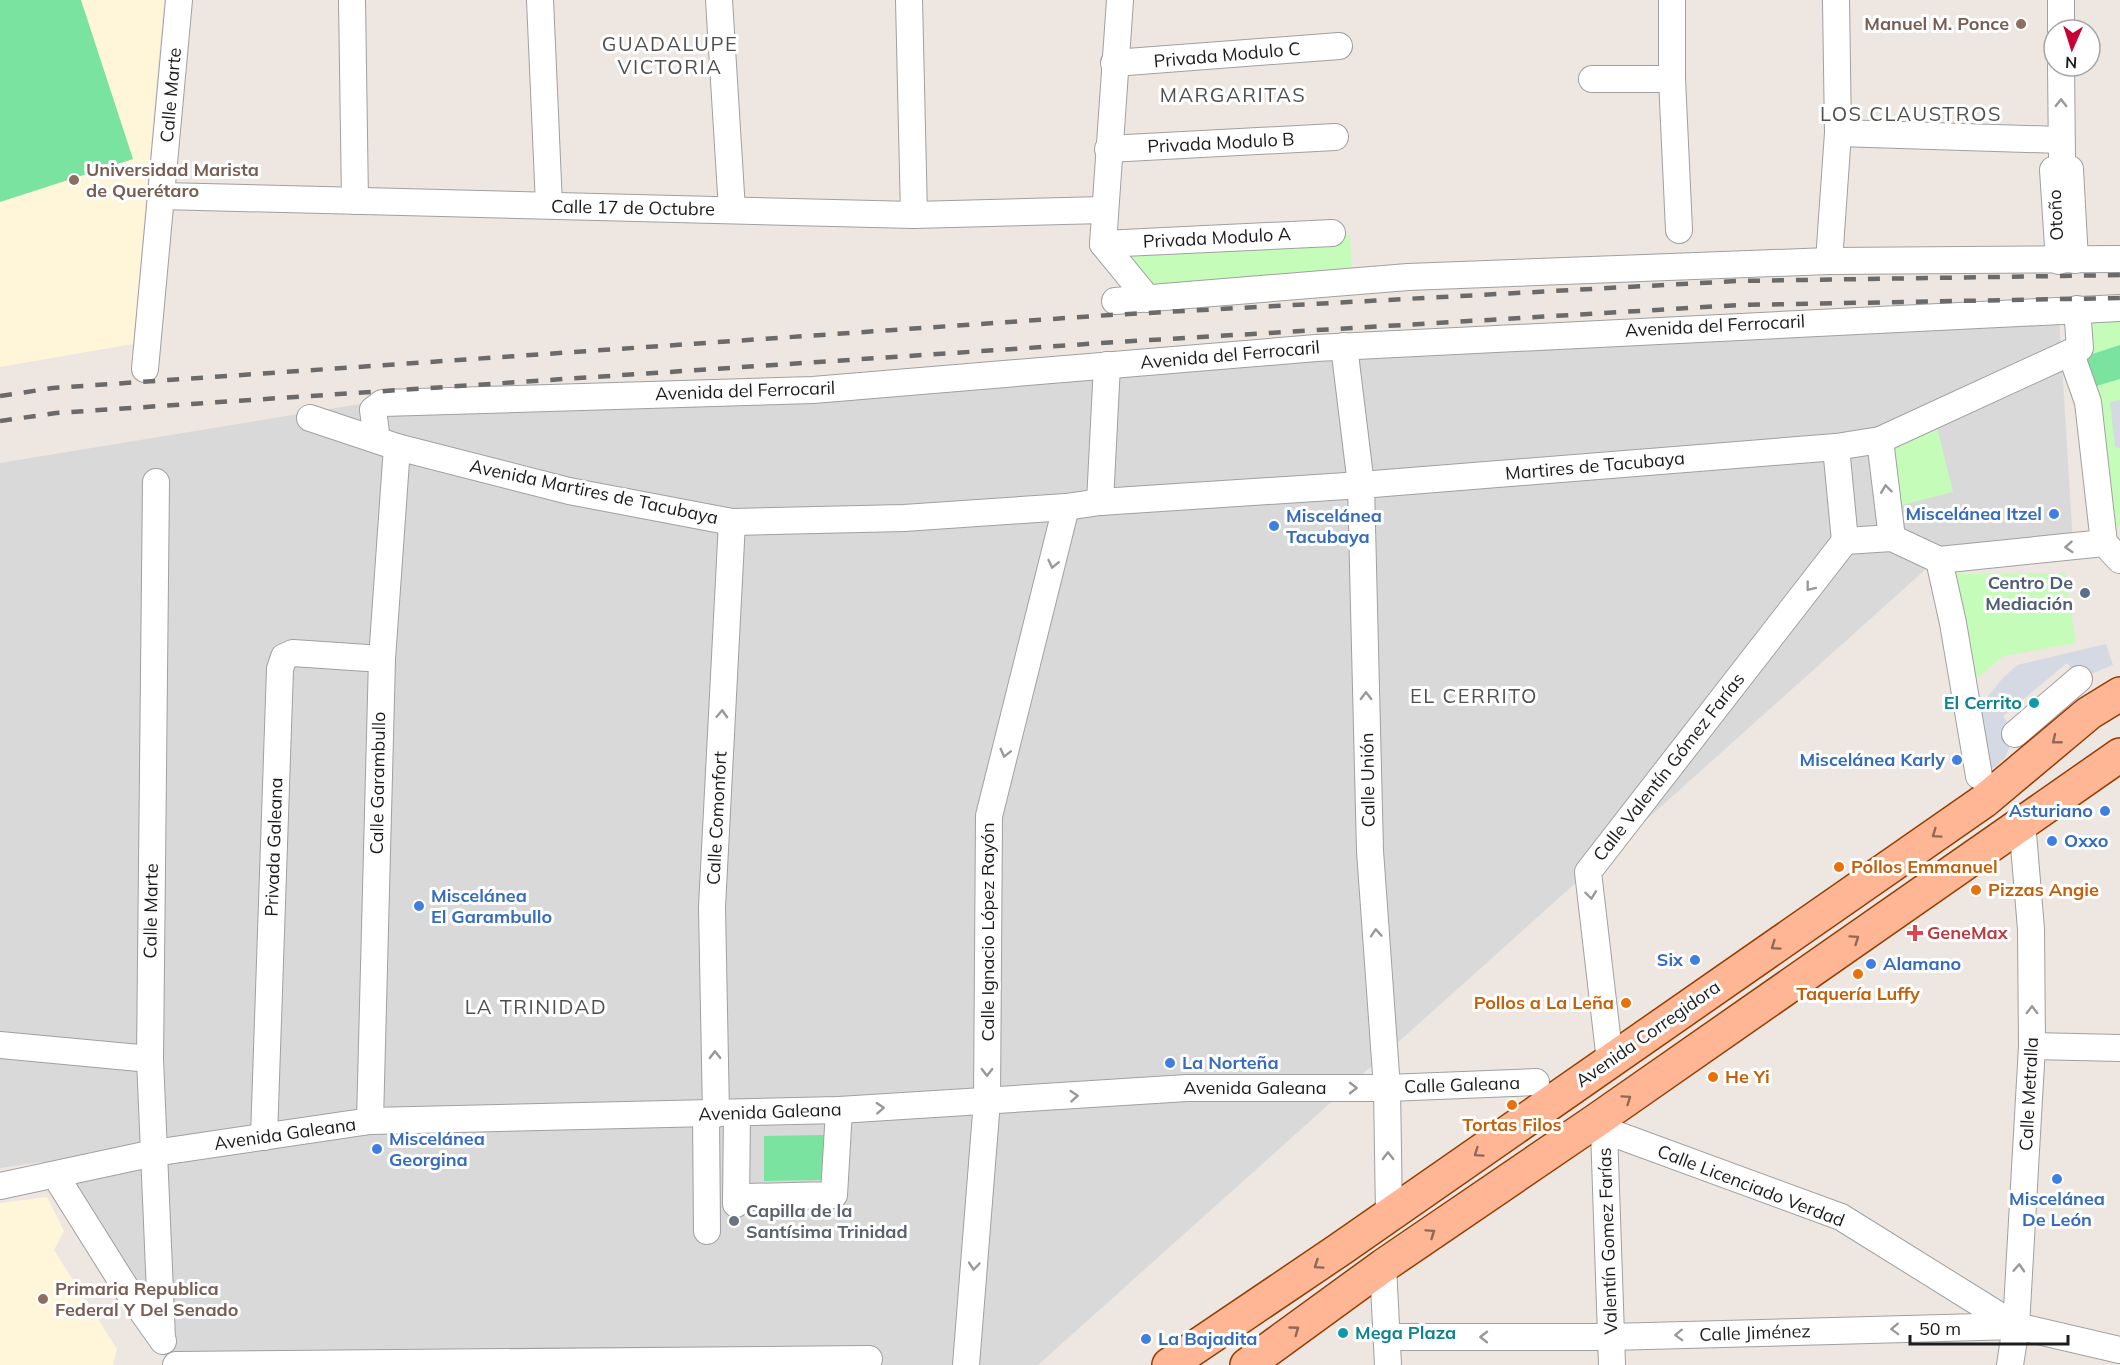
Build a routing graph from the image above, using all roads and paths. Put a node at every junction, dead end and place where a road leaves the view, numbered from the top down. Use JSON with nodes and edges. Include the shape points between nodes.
{"nodes":[{"id":1,"x":179,"y":0,"type":"edge"},
{"id":2,"x":352,"y":0,"type":"edge"},
{"id":3,"x":540,"y":0,"type":"edge"},
{"id":4,"x":719,"y":0,"type":"edge"},
{"id":5,"x":909,"y":0,"type":"edge"},
{"id":6,"x":1120,"y":0,"type":"edge"},
{"id":7,"x":1672,"y":0,"type":"edge"},
{"id":8,"x":1836,"y":0,"type":"edge"},
{"id":9,"x":2061,"y":0,"type":"edge"},
{"id":10,"x":2061,"y":18,"type":"edge"},
{"id":11,"x":1339,"y":46,"type":"dead end"},
{"id":12,"x":1114,"y":63,"type":"junction"},
{"id":13,"x":2061,"y":78,"type":"edge"},
{"id":14,"x":1592,"y":79,"type":"dead end"},
{"id":15,"x":1672,"y":79,"type":"junction"},
{"id":16,"x":1838,"y":133,"type":"junction"},
{"id":17,"x":1335,"y":137,"type":"dead end"},
{"id":18,"x":2061,"y":140,"type":"junction"},
{"id":19,"x":1108,"y":149,"type":"junction"},
{"id":20,"x":162,"y":196,"type":"junction"},
{"id":21,"x":355,"y":201,"type":"junction"},
{"id":22,"x":549,"y":206,"type":"junction"},
{"id":23,"x":732,"y":210,"type":"junction"},
{"id":24,"x":1104,"y":210,"type":"junction"},
{"id":25,"x":914,"y":215,"type":"junction"},
{"id":26,"x":1679,"y":230,"type":"dead end"},
{"id":27,"x":1332,"y":232,"type":"dead end"},
{"id":28,"x":1103,"y":244,"type":"junction"},
{"id":29,"x":2120,"y":259,"type":"edge"},
{"id":30,"x":2067,"y":260,"type":"junction"},
{"id":31,"x":1829,"y":261,"type":"junction"},
{"id":32,"x":1148,"y":299,"type":"junction"},
{"id":33,"x":1115,"y":302,"type":"dead end"},
{"id":34,"x":2120,"y":308,"type":"edge"},
{"id":35,"x":2077,"y":309,"type":"junction"},
{"id":36,"x":1344,"y":346,"type":"junction"},
{"id":37,"x":2071,"y":354,"type":"junction"},
{"id":38,"x":1107,"y":365,"type":"junction"},
{"id":39,"x":145,"y":369,"type":"dead end"},
{"id":40,"x":310,"y":418,"type":"dead end"},
{"id":41,"x":1880,"y":440,"type":"junction"},
{"id":42,"x":387,"y":443,"type":"junction"},
{"id":43,"x":1836,"y":447,"type":"junction"},
{"id":44,"x":156,"y":482,"type":"dead end"},
{"id":45,"x":1361,"y":485,"type":"junction"},
{"id":46,"x":1100,"y":502,"type":"junction"},
{"id":47,"x":1066,"y":507,"type":"junction"},
{"id":48,"x":732,"y":522,"type":"junction"},
{"id":49,"x":1892,"y":538,"type":"junction"},
{"id":50,"x":1845,"y":541,"type":"junction"},
{"id":51,"x":2112,"y":552,"type":"edge"},
{"id":52,"x":1939,"y":560,"type":"junction"},
{"id":53,"x":382,"y":659,"type":"junction"},
{"id":54,"x":2079,"y":679,"type":"dead end"},
{"id":55,"x":2120,"y":694,"type":"edge"},
{"id":56,"x":2089,"y":713,"type":"junction"},
{"id":57,"x":2015,"y":734,"type":"dead end"},
{"id":58,"x":2117,"y":757,"type":"edge"},
{"id":59,"x":1983,"y":783,"type":"junction"},
{"id":60,"x":2022,"y":822,"type":"junction"},
{"id":61,"x":0,"y":1045,"type":"edge"},
{"id":62,"x":2032,"y":1046,"type":"junction"},
{"id":63,"x":2120,"y":1048,"type":"edge"},
{"id":64,"x":150,"y":1059,"type":"junction"},
{"id":65,"x":1610,"y":1061,"type":"junction"},
{"id":66,"x":1536,"y":1082,"type":"dead end"},
{"id":67,"x":1387,"y":1088,"type":"junction"},
{"id":68,"x":987,"y":1101,"type":"junction"},
{"id":69,"x":838,"y":1110,"type":"junction"},
{"id":70,"x":720,"y":1114,"type":"junction"},
{"id":71,"x":370,"y":1121,"type":"junction"},
{"id":72,"x":1601,"y":1125,"type":"junction"},
{"id":73,"x":264,"y":1137,"type":"junction"},
{"id":74,"x":154,"y":1153,"type":"junction"},
{"id":75,"x":55,"y":1175,"type":"junction"},
{"id":76,"x":0,"y":1186,"type":"edge"},
{"id":77,"x":1389,"y":1215,"type":"junction"},
{"id":78,"x":707,"y":1230,"type":"dead end"},
{"id":79,"x":1383,"y":1266,"type":"junction"},
{"id":80,"x":2016,"y":1326,"type":"junction"},
{"id":81,"x":1386,"y":1337,"type":"junction"},
{"id":82,"x":1610,"y":1337,"type":"junction"},
{"id":83,"x":162,"y":1339,"type":"junction"},
{"id":84,"x":2120,"y":1350,"type":"edge"},
{"id":85,"x":869,"y":1359,"type":"dead end"},
{"id":86,"x":365,"y":1363,"type":"edge"},
{"id":87,"x":528,"y":1363,"type":"edge"},
{"id":88,"x":176,"y":1365,"type":"edge"},
{"id":89,"x":966,"y":1365,"type":"edge"},
{"id":90,"x":1169,"y":1365,"type":"edge"},
{"id":91,"x":1247,"y":1365,"type":"edge"},
{"id":92,"x":1388,"y":1365,"type":"edge"},
{"id":93,"x":1612,"y":1365,"type":"edge"},
{"id":94,"x":2010,"y":1365,"type":"edge"}],
"edges":[{"from":1,"to":20,"type":"street","name":"Calle Marte"},
{"from":2,"to":21,"type":"street"},
{"from":3,"to":22,"type":"street"},
{"from":4,"to":23,"type":"street"},
{"from":5,"to":25,"type":"street"},
{"from":6,"to":12,"type":"street"},
{"from":7,"to":15,"type":"street"},
{"from":8,"to":16,"type":"street"},
{"from":9,"to":10,"type":"street"},
{"from":11,"to":12,"type":"street","name":"Privada Modulo C"},
{"from":12,"to":19,"type":"street"},
{"from":18,"to":13,"type":"street","one_way":true},
{"from":14,"to":15,"type":"street"},
{"from":15,"to":26,"type":"street"},
{"from":16,"to":18,"type":"street"},
{"from":16,"to":31,"type":"street"},
{"from":17,"to":19,"type":"street","name":"Privada Modulo B"},
{"from":18,"to":30,"type":"street","name":"Otoño","via":[[2062,169],[2070,169]]},
{"from":19,"to":24,"type":"street"},
{"from":20,"to":21,"type":"street","name":"Calle 17 de Octubre"},
{"from":20,"to":39,"type":"street","name":"Calle Marte"},
{"from":21,"to":22,"type":"street","name":"Calle 17 de Octubre"},
{"from":22,"to":23,"type":"street","name":"Calle 17 de Octubre"},
{"from":23,"to":25,"type":"street","name":"Calle 17 de Octubre"},
{"from":24,"to":25,"type":"street","name":"Calle 17 de Octubre"},
{"from":24,"to":28,"type":"street"},
{"from":27,"to":28,"type":"street","name":"Privada Modulo A"},
{"from":28,"to":32,"type":"street"},
{"from":29,"to":30,"type":"street"},
{"from":30,"to":31,"type":"street"},
{"from":31,"to":32,"type":"street","via":[[1408,277]]},
{"from":32,"to":33,"type":"street"},
{"from":34,"to":35,"type":"street","name":"Avenida del Ferrocaril"},
{"from":35,"to":36,"type":"street","name":"Avenida del Ferrocaril"},
{"from":35,"to":37,"type":"street","via":[[2080,348]]},
{"from":36,"to":38,"type":"street","name":"Avenida del Ferrocaril"},
{"from":36,"to":45,"type":"street","name":"Calle Unión"},
{"from":37,"to":41,"type":"street","name":"Martires de Tacubaya"},
{"from":37,"to":51,"type":"street","via":[[2088,402]]},
{"from":38,"to":42,"type":"street","name":"Avenida del Ferrocaril","via":[[813,390],[382,403],[373,410]]},
{"from":38,"to":46,"type":"street"},
{"from":40,"to":42,"type":"street","name":"Avenida Martires de Tacubaya"},
{"from":41,"to":43,"type":"street","name":"Martires de Tacubaya"},
{"from":49,"to":41,"type":"street","one_way":true},
{"from":42,"to":48,"type":"street","name":"Avenida Martires de Tacubaya","via":[[569,491]]},
{"from":42,"to":53,"type":"street","name":"Calle Garambullo"},
{"from":43,"to":45,"type":"street","name":"Martires de Tacubaya"},
{"from":43,"to":50,"type":"street"},
{"from":44,"to":64,"type":"street","name":"Calle Marte"},
{"from":45,"to":46,"type":"street","name":"Martires de Tacubaya"},
{"from":67,"to":45,"type":"street","name":"Calle Unión","one_way":true,"via":[[1370,851]]},
{"from":46,"to":47,"type":"street","name":"Avenida Martires de Tacubaya"},
{"from":47,"to":48,"type":"street","name":"Avenida Martires de Tacubaya","via":[[904,518]]},
{"from":47,"to":68,"type":"street","name":"Calle Ignacio López Rayón","one_way":true,"via":[[989,816]]},
{"from":70,"to":48,"type":"street","name":"Calle Comonfort","one_way":true,"via":[[712,907]]},
{"from":49,"to":50,"type":"street"},
{"from":49,"to":52,"type":"street"},
{"from":50,"to":65,"type":"street","name":"Calle Valentín Gómez Farías","one_way":true,"via":[[1588,872]]},
{"from":51,"to":52,"type":"street","one_way":true},
{"from":52,"to":59,"type":"street"},
{"from":53,"to":71,"type":"street","name":"Calle Garambullo"},
{"from":53,"to":73,"type":"street","name":"Privada Galeana","via":[[293,653],[284,657],[280,669]]},
{"from":54,"to":57,"type":"street"},
{"from":55,"to":56,"type":"main road","name":"Avenida Corregidora"},
{"from":56,"to":58,"type":"main road","via":[[2109,724],[2116,740]]},
{"from":56,"to":59,"type":"main road","name":"Avenida Corregidora","one_way":true},
{"from":58,"to":60,"type":"main road"},
{"from":59,"to":65,"type":"main road","name":"Avenida Corregidora","one_way":true},
{"from":62,"to":60,"type":"street","name":"Calle Metralla","one_way":true,"via":[[2031,929]]},
{"from":72,"to":60,"type":"main road","one_way":true},
{"from":61,"to":64,"type":"street"},
{"from":62,"to":63,"type":"street"},
{"from":80,"to":62,"type":"street","name":"Calle Metralla","one_way":true},
{"from":64,"to":74,"type":"street","name":"Calle Marte"},
{"from":65,"to":77,"type":"main road","name":"Avenida Corregidora","one_way":true},
{"from":66,"to":67,"type":"street","name":"Calle Galeana"},
{"from":68,"to":67,"type":"street","name":"Avenida Galeana","one_way":true,"via":[[1187,1088]]},
{"from":77,"to":67,"type":"street","name":"Calle Unión","one_way":true},
{"from":69,"to":68,"type":"street","name":"Avenida Galeana","one_way":true},
{"from":68,"to":89,"type":"street","name":"Calle Ignacio López Rayón","one_way":true},
{"from":69,"to":70,"type":"street","name":"Avenida Galeana"},
{"from":69,"to":70,"type":"street","via":[[834,1195],[741,1200]]},
{"from":70,"to":71,"type":"street","name":"Avenida Galeana"},
{"from":70,"to":78,"type":"street"},
{"from":71,"to":73,"type":"street","name":"Avenida Galeana"},
{"from":79,"to":72,"type":"main road","one_way":true},
{"from":72,"to":80,"type":"street","name":"Calle Licenciado Verdad","via":[[1841,1217]]},
{"from":72,"to":82,"type":"street","name":"Valentín Gomez Farías"},
{"from":73,"to":74,"type":"street","name":"Avenida Galeana"},
{"from":74,"to":75,"type":"street","name":"Avenida Galeana"},
{"from":74,"to":83,"type":"street","name":"Calle Marte"},
{"from":75,"to":76,"type":"street","name":"Avenida Galeana"},
{"from":75,"to":83,"type":"street","name":"Calle Marte"},
{"from":77,"to":90,"type":"main road","name":"Avenida Corregidora","one_way":true},
{"from":79,"to":81,"type":"street"},
{"from":91,"to":79,"type":"main road","one_way":true},
{"from":80,"to":82,"type":"street","name":"Calle Jiménez","one_way":true},
{"from":80,"to":84,"type":"street","name":"Calle Jiménez"},
{"from":80,"to":94,"type":"street","name":"Calle Metralla"},
{"from":82,"to":81,"type":"street","name":"Calle Jiménez","one_way":true},
{"from":81,"to":92,"type":"street"},
{"from":82,"to":93,"type":"street","name":"Valentín Gomez Farías"},
{"from":83,"to":88,"type":"street","name":"Calle Marte"},
{"from":85,"to":87,"type":"street"},
{"from":86,"to":87,"type":"street"},
{"from":86,"to":88,"type":"street"}]}
